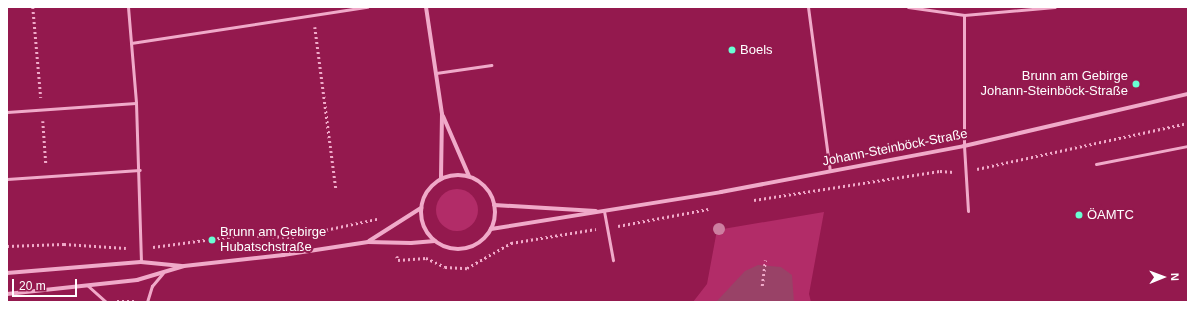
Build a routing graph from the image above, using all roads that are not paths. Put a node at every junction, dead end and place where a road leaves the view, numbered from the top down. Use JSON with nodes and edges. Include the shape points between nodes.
{"nodes":[{"id":1,"x":128,"y":7,"type":"edge"},
{"id":2,"x":367,"y":7,"type":"edge"},
{"id":3,"x":426,"y":7,"type":"edge"},
{"id":4,"x":808,"y":7,"type":"edge"},
{"id":5,"x":908,"y":7,"type":"edge"},
{"id":6,"x":1055,"y":7,"type":"edge"},
{"id":7,"x":964,"y":15,"type":"junction"},
{"id":8,"x":131,"y":43,"type":"junction"},
{"id":9,"x":491,"y":65,"type":"dead end"},
{"id":10,"x":436,"y":73,"type":"junction"},
{"id":11,"x":1188,"y":94,"type":"edge"},
{"id":12,"x":136,"y":103,"type":"junction"},
{"id":13,"x":7,"y":112,"type":"edge"},
{"id":14,"x":442,"y":114,"type":"junction"},
{"id":15,"x":964,"y":146,"type":"junction"},
{"id":16,"x":1188,"y":146,"type":"edge"},
{"id":17,"x":1096,"y":164,"type":"dead end"},
{"id":18,"x":140,"y":170,"type":"junction"},
{"id":19,"x":830,"y":171,"type":"junction"},
{"id":20,"x":470,"y":176,"type":"junction"},
{"id":21,"x":441,"y":178,"type":"junction"},
{"id":22,"x":7,"y":179,"type":"edge"},
{"id":23,"x":494,"y":206,"type":"junction"},
{"id":24,"x":421,"y":208,"type":"junction"},
{"id":25,"x":604,"y":211,"type":"junction"},
{"id":26,"x":968,"y":211,"type":"dead end"},
{"id":27,"x":491,"y":229,"type":"junction"},
{"id":28,"x":434,"y":240,"type":"junction"},
{"id":29,"x":368,"y":242,"type":"junction"},
{"id":30,"x":613,"y":260,"type":"dead end"},
{"id":31,"x":141,"y":262,"type":"junction"},
{"id":32,"x":184,"y":266,"type":"junction"},
{"id":33,"x":163,"y":272,"type":"junction"},
{"id":34,"x":7,"y":273,"type":"edge"},
{"id":35,"x":87,"y":285,"type":"junction"},
{"id":36,"x":7,"y":294,"type":"edge"},
{"id":37,"x":147,"y":301,"type":"edge"},
{"id":38,"x":106,"y":302,"type":"edge"}],
"edges":[{"from":1,"to":8,"type":"lane"},
{"from":2,"to":8,"type":"lane"},
{"from":3,"to":10,"type":"street"},
{"from":4,"to":19,"type":"lane"},
{"from":5,"to":7,"type":"lane"},
{"from":6,"to":7,"type":"lane"},
{"from":7,"to":15,"type":"lane"},
{"from":8,"to":12,"type":"lane"},
{"from":9,"to":10,"type":"lane"},
{"from":10,"to":14,"type":"street"},
{"from":11,"to":15,"type":"street","name":"Johann-Steinböck-Straße"},
{"from":12,"to":13,"type":"lane"},
{"from":12,"to":18,"type":"lane"},
{"from":14,"to":20,"type":"street"},
{"from":14,"to":21,"type":"street"},
{"from":15,"to":19,"type":"street","name":"Johann-Steinböck-Straße"},
{"from":15,"to":26,"type":"lane"},
{"from":16,"to":17,"type":"lane"},
{"from":18,"to":22,"type":"lane"},
{"from":18,"to":31,"type":"lane"},
{"from":19,"to":25,"type":"street","name":"Johann-Steinböck-Straße"},
{"from":20,"to":21,"type":"street","via":[[455,174]]},
{"from":20,"to":23,"type":"street","via":[[486,188]]},
{"from":21,"to":24,"type":"street","via":[[424,196]]},
{"from":23,"to":25,"type":"street","name":"Johann-Steinböck-Straße"},
{"from":23,"to":27,"type":"street"},
{"from":24,"to":28,"type":"street","via":[[426,232]]},
{"from":24,"to":29,"type":"street"},
{"from":25,"to":27,"type":"street","name":"Johann-Steinböck-Straße"},
{"from":25,"to":30,"type":"lane"},
{"from":27,"to":28,"type":"street","via":[[471,246],[458,249],[446,247]]},
{"from":28,"to":29,"type":"street","via":[[411,243]]},
{"from":29,"to":32,"type":"street","via":[[284,256]]},
{"from":31,"to":32,"type":"street"},
{"from":31,"to":34,"type":"street"},
{"from":32,"to":33,"type":"street"},
{"from":33,"to":35,"type":"street","via":[[136,280]]},
{"from":33,"to":37,"type":"lane","via":[[152,286]]},
{"from":35,"to":36,"type":"street"},
{"from":35,"to":38,"type":"lane"}]}
